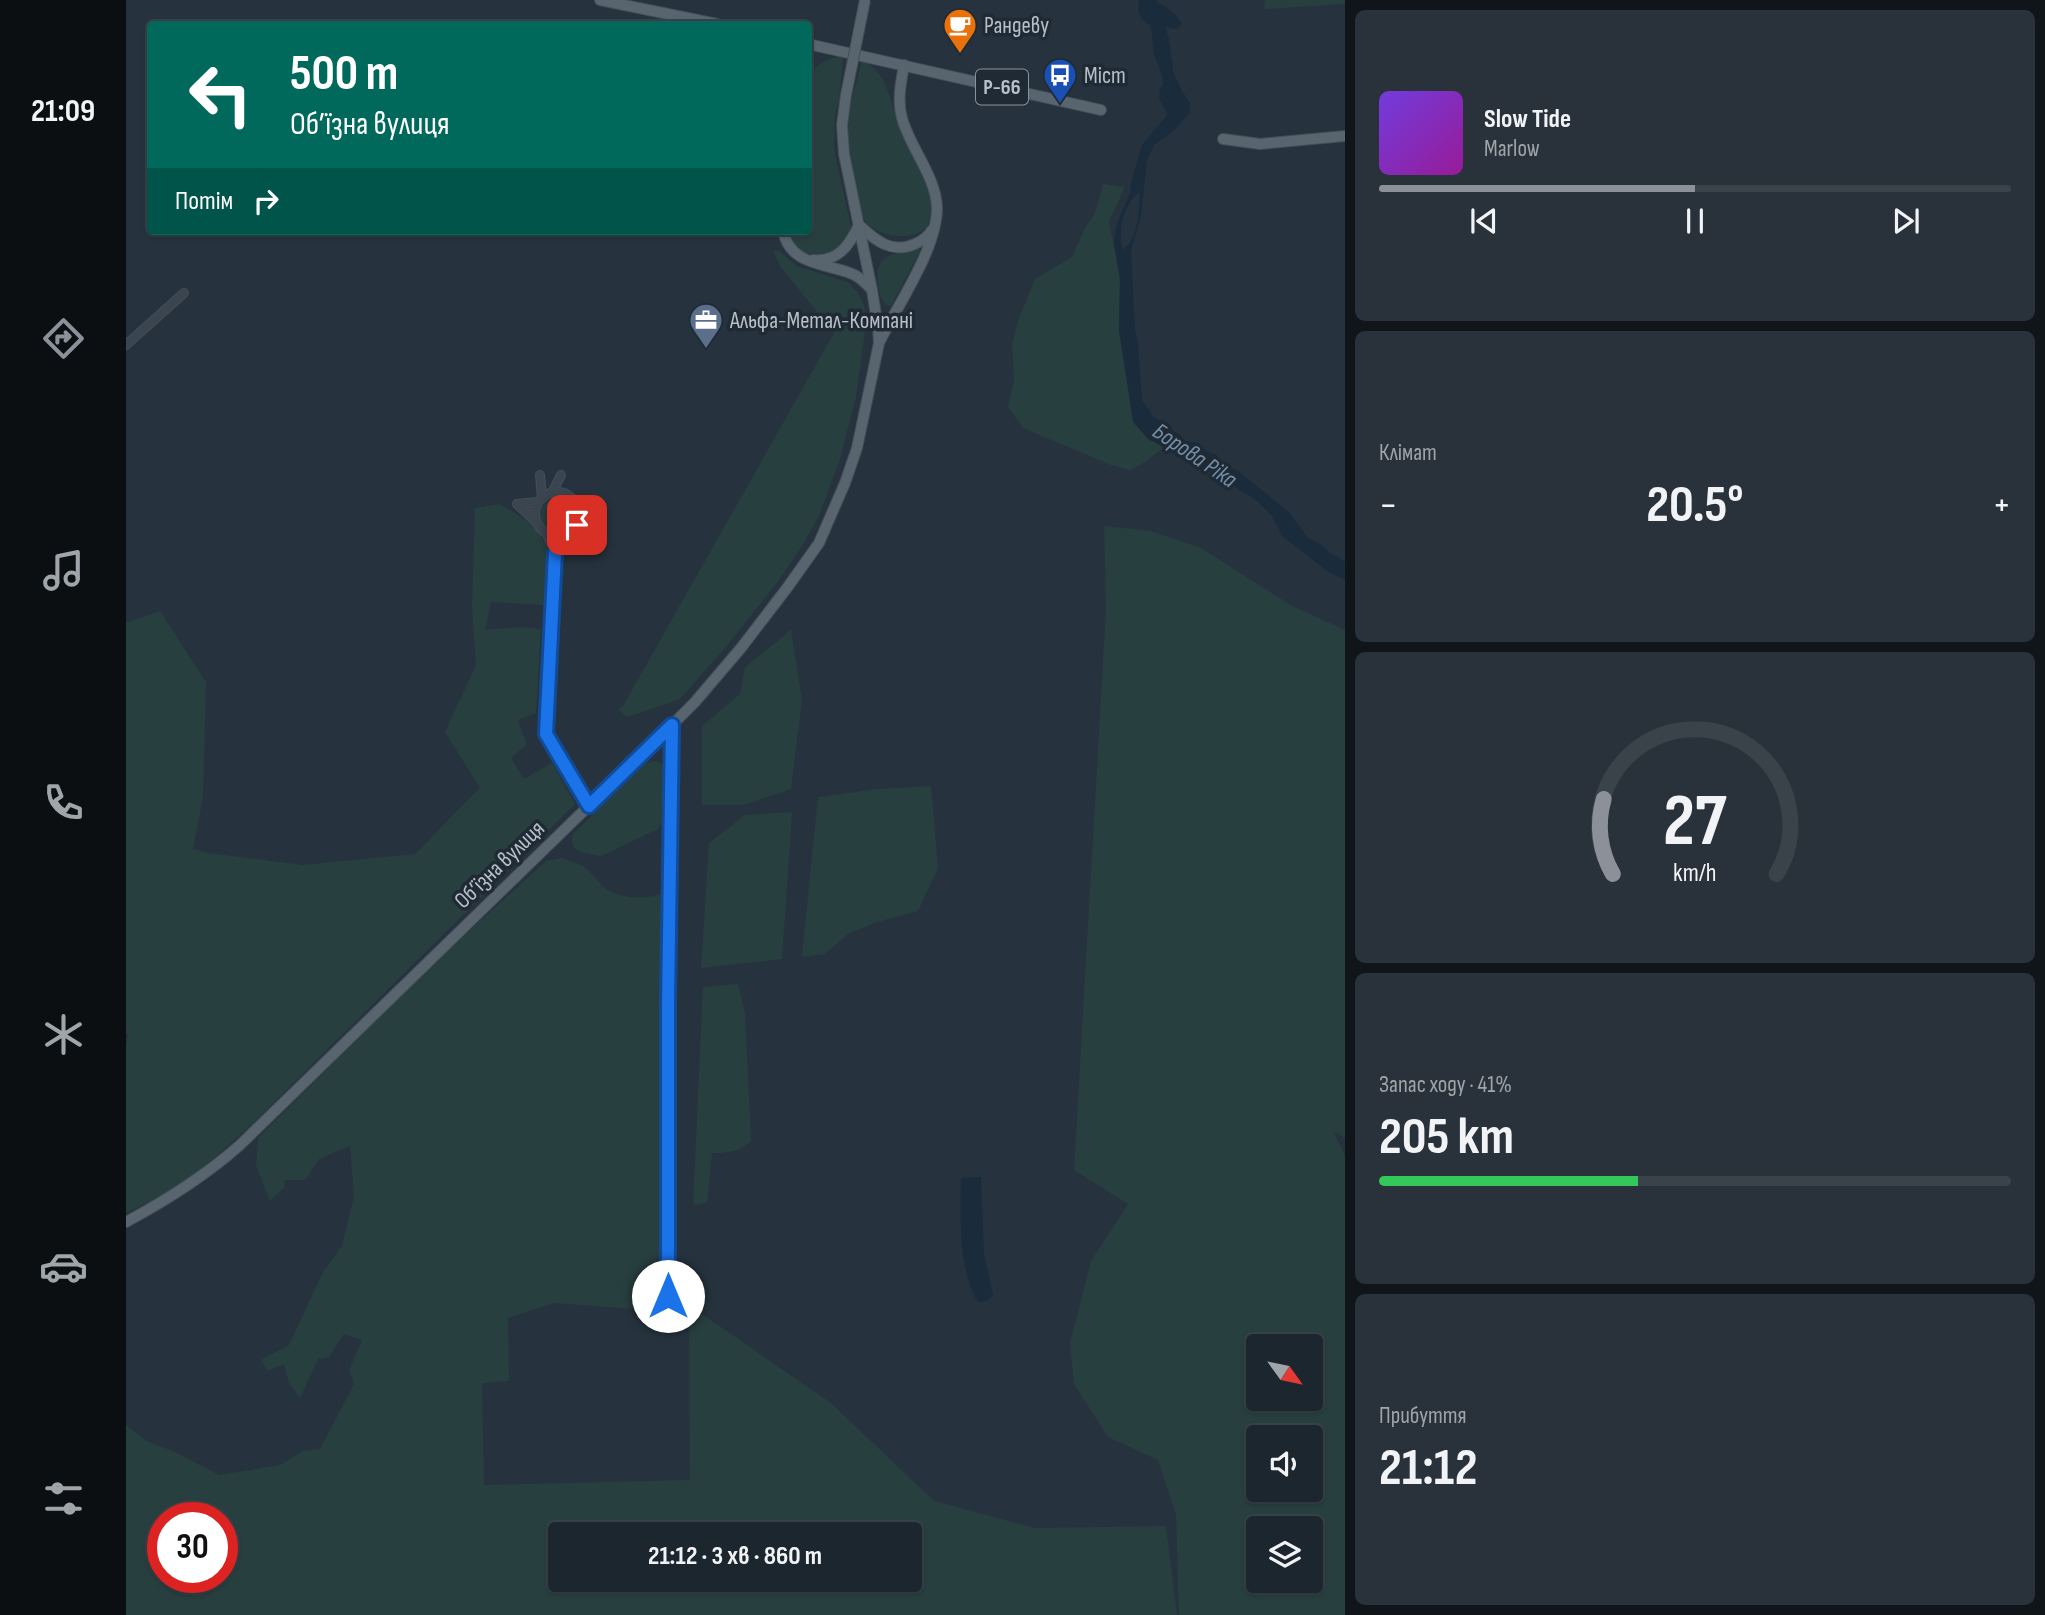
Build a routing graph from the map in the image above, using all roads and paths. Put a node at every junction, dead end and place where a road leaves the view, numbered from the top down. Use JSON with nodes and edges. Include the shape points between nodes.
{"nodes":[{"id":1,"x":600,"y":0,"type":"edge"},
{"id":2,"x":865,"y":0,"type":"edge"},
{"id":3,"x":702,"y":21,"type":"edge"},
{"id":4,"x":812,"y":45,"type":"edge"},
{"id":5,"x":904,"y":65,"type":"junction"},
{"id":6,"x":1101,"y":110,"type":"dead end"},
{"id":7,"x":1345,"y":136,"type":"edge"},
{"id":8,"x":1223,"y":139,"type":"dead end"},
{"id":9,"x":859,"y":225,"type":"junction"},
{"id":10,"x":935,"y":225,"type":"junction"},
{"id":11,"x":784,"y":235,"type":"edge"},
{"id":12,"x":807,"y":260,"type":"junction"},
{"id":13,"x":872,"y":290,"type":"junction"},
{"id":14,"x":184,"y":293,"type":"dead end"},
{"id":15,"x":878,"y":343,"type":"junction"},
{"id":16,"x":126,"y":345,"type":"edge"},
{"id":17,"x":564,"y":492,"type":"junction"},
{"id":18,"x":545,"y":496,"type":"junction"},
{"id":19,"x":537,"y":523,"type":"junction"},
{"id":20,"x":547,"y":534,"type":"junction"},
{"id":21,"x":568,"y":534,"type":"junction"},
{"id":22,"x":555,"y":553,"type":"junction"},
{"id":23,"x":672,"y":725,"type":"junction"},
{"id":24,"x":589,"y":806,"type":"junction"},
{"id":25,"x":126,"y":1222,"type":"edge"},
{"id":26,"x":667,"y":1317,"type":"dead end"}],
"edges":[{"from":1,"to":3,"type":"main road"},
{"from":2,"to":9,"type":"main road","bridge":true,"via":[[842,125]]},
{"from":4,"to":5,"type":"main road","number":"Р-66"},
{"from":5,"to":6,"type":"main road","number":"Р-66"},
{"from":5,"to":10,"type":"main road","via":[[901,115],[934,191]]},
{"from":7,"to":8,"type":"main road","via":[[1261,144]]},
{"from":9,"to":10,"type":"main road","via":[[872,238],[895,248],[920,242]]},
{"from":9,"to":12,"type":"main road","via":[[848,246],[835,257]]},
{"from":9,"to":13,"type":"main road"},
{"from":10,"to":15,"type":"main road","via":[[924,258]]},
{"from":11,"to":12,"type":"main road","via":[[792,250]]},
{"from":12,"to":13,"type":"main road","via":[[850,273]]},
{"from":13,"to":15,"type":"main road"},
{"from":14,"to":16,"type":"street"},
{"from":15,"to":23,"type":"main road","name":"Об’їзна вулиця","via":[[857,448],[819,543],[741,648]]},
{"from":17,"to":18,"type":"street"},
{"from":17,"to":18,"type":"street","via":[[561,475]]},
{"from":17,"to":21,"type":"street","via":[[576,501],[580,512],[577,525]]},
{"from":18,"to":19,"type":"street","via":[[535,513]]},
{"from":18,"to":19,"type":"street","via":[[517,504]]},
{"from":19,"to":20,"type":"street"},
{"from":20,"to":21,"type":"street"},
{"from":20,"to":22,"type":"street"},
{"from":21,"to":22,"type":"street"},
{"from":22,"to":24,"type":"street","via":[[546,734]]},
{"from":23,"to":24,"type":"main road","name":"Об’їзна вулиця"},
{"from":23,"to":26,"type":"street"},
{"from":24,"to":25,"type":"main road","name":"Об’їзна вулиця","via":[[240,1146],[180,1191]]}]}
